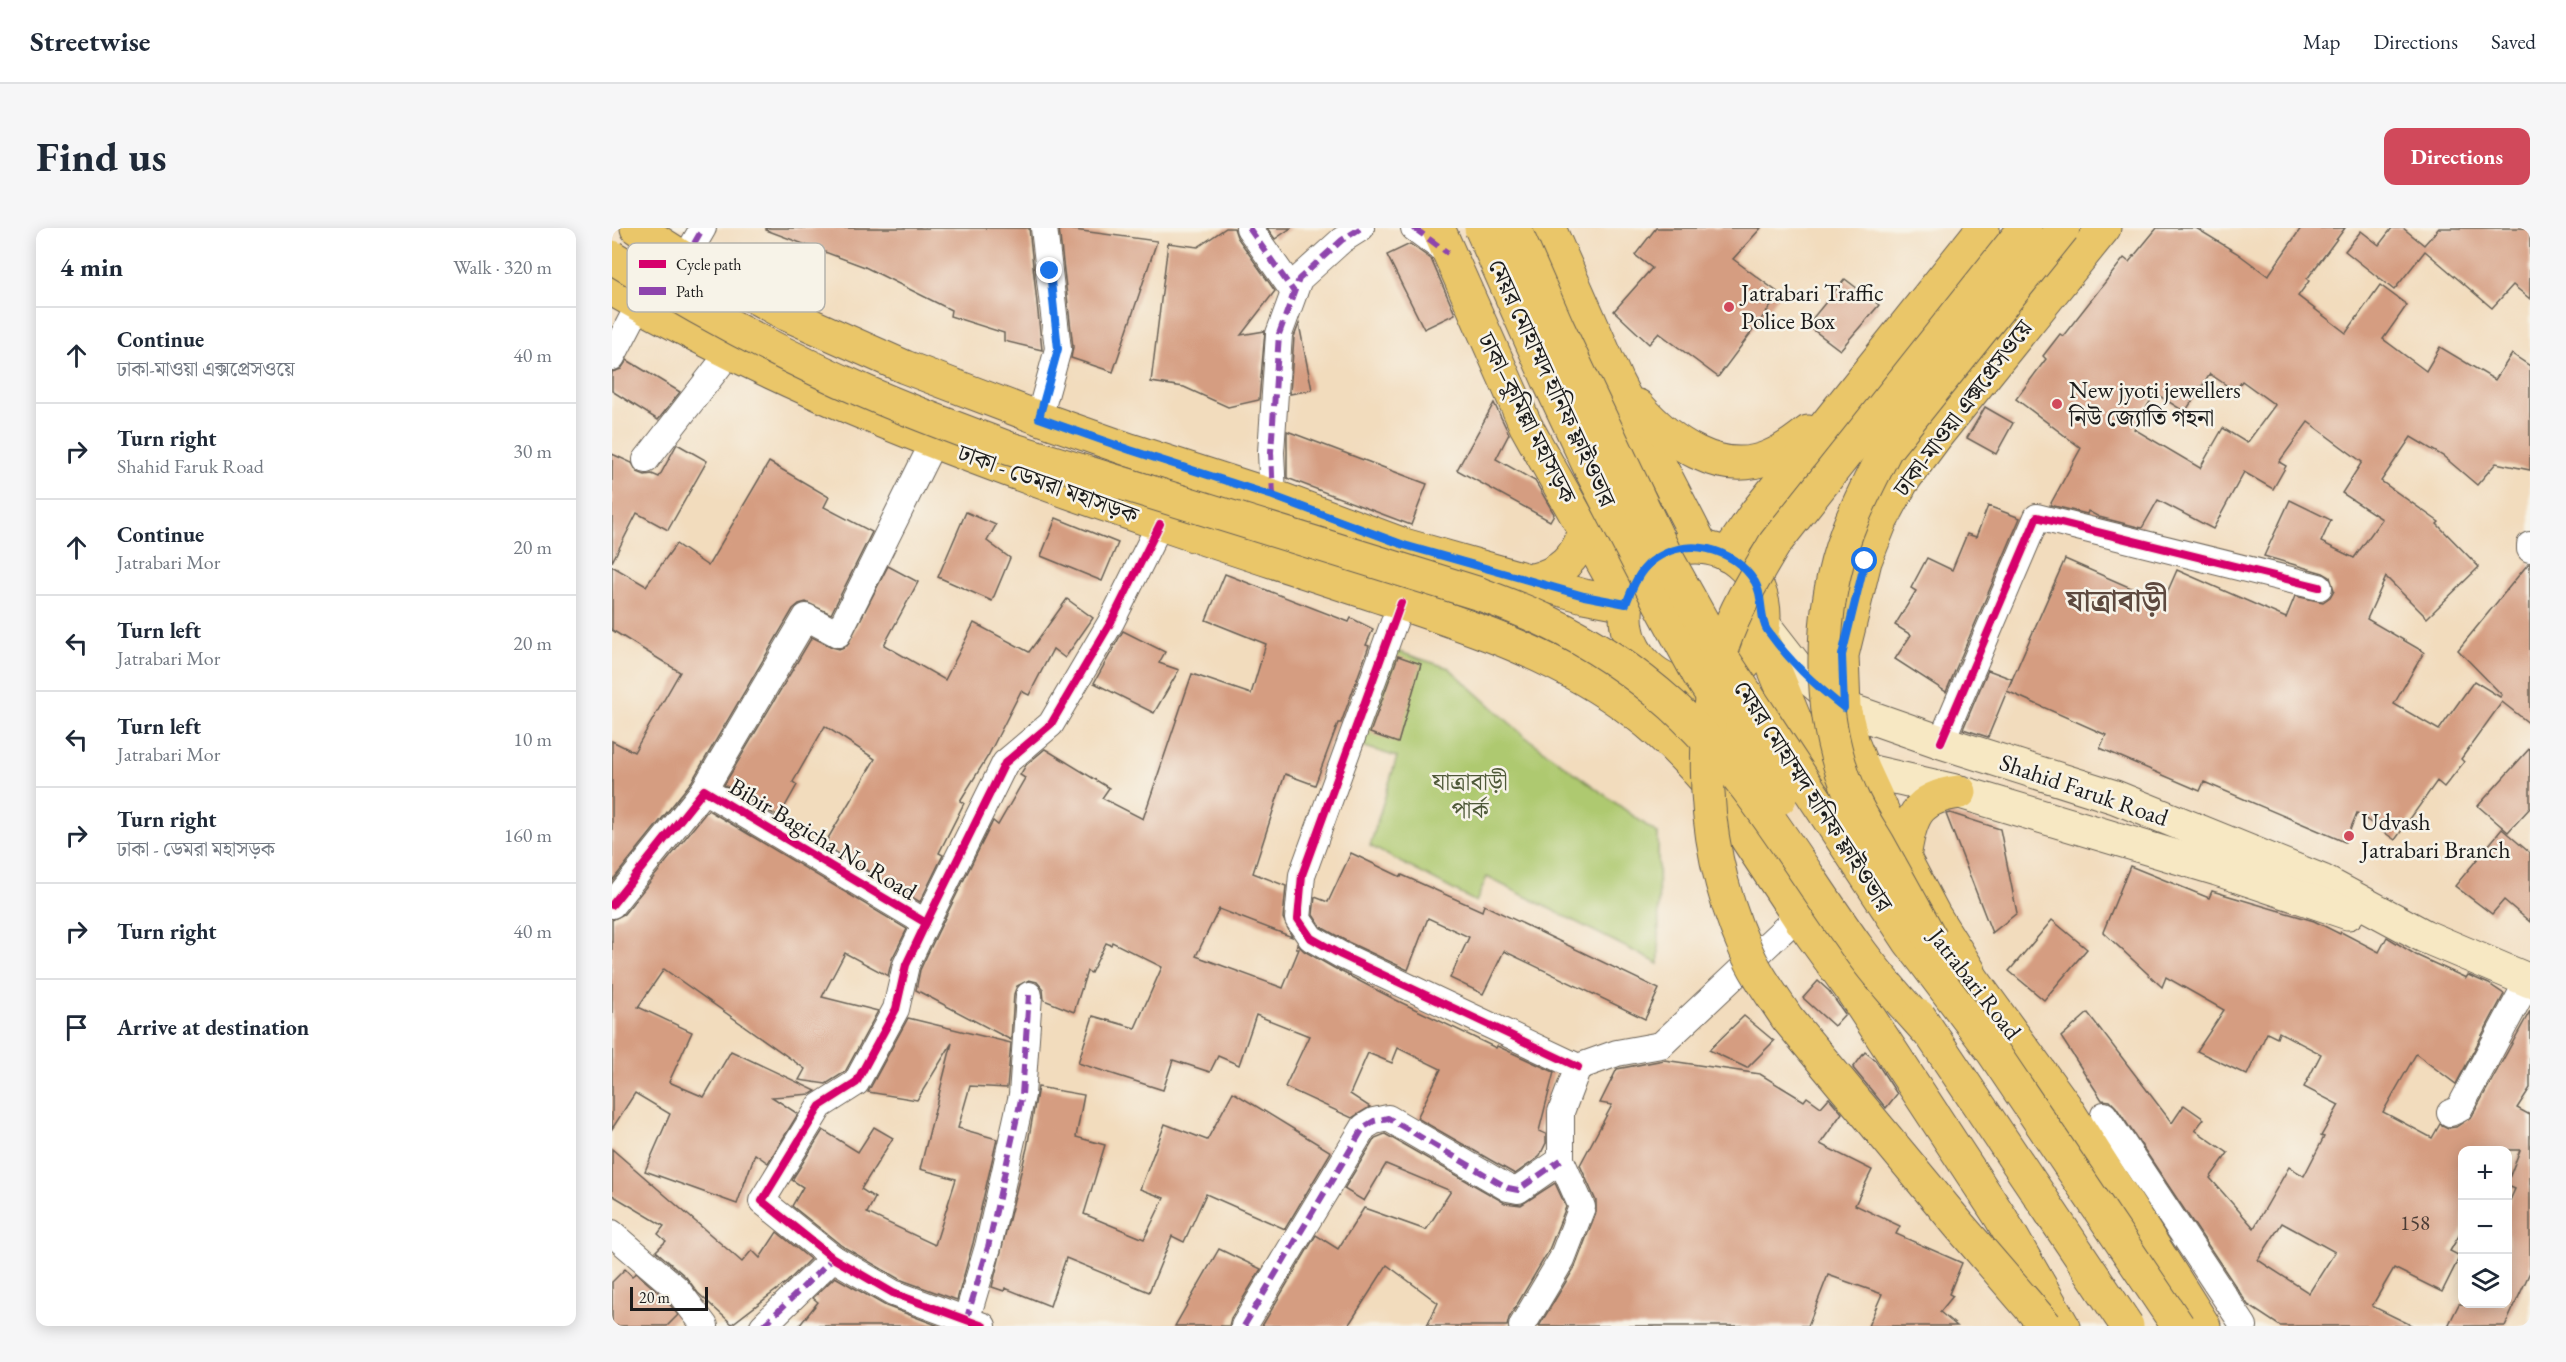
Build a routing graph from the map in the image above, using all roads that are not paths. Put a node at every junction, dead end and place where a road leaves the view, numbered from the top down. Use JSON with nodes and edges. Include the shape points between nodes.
{"nodes":[{"id":1,"x":637,"y":228,"type":"edge"},
{"id":2,"x":703,"y":228,"type":"edge"},
{"id":3,"x":1044,"y":228,"type":"edge"},
{"id":4,"x":1249,"y":228,"type":"edge"},
{"id":5,"x":1361,"y":228,"type":"edge"},
{"id":6,"x":1414,"y":228,"type":"edge"},
{"id":7,"x":1481,"y":228,"type":"edge"},
{"id":8,"x":1514,"y":228,"type":"edge"},
{"id":9,"x":1549,"y":228,"type":"edge"},
{"id":10,"x":1983,"y":228,"type":"edge"},
{"id":11,"x":2025,"y":228,"type":"edge"},
{"id":12,"x":2063,"y":228,"type":"edge"},
{"id":13,"x":2104,"y":228,"type":"edge"},
{"id":14,"x":1443,"y":240,"type":"edge"},
{"id":15,"x":660,"y":243,"type":"edge"},
{"id":16,"x":694,"y":243,"type":"edge"},
{"id":17,"x":612,"y":257,"type":"edge"},
{"id":18,"x":627,"y":265,"type":"edge"},
{"id":19,"x":1294,"y":292,"type":"junction"},
{"id":20,"x":626,"y":297,"type":"edge"},
{"id":21,"x":654,"y":312,"type":"edge"},
{"id":22,"x":710,"y":312,"type":"edge"},
{"id":23,"x":784,"y":312,"type":"edge"},
{"id":24,"x":729,"y":353,"type":"junction"},
{"id":25,"x":612,"y":357,"type":"edge"},
{"id":26,"x":1617,"y":382,"type":"junction"},
{"id":27,"x":1837,"y":410,"type":"junction"},
{"id":28,"x":1039,"y":418,"type":"junction"},
{"id":29,"x":933,"y":443,"type":"junction"},
{"id":30,"x":646,"y":460,"type":"dead end"},
{"id":31,"x":1273,"y":496,"type":"junction"},
{"id":32,"x":1160,"y":524,"type":"junction"},
{"id":33,"x":1585,"y":532,"type":"junction"},
{"id":34,"x":1714,"y":551,"type":"junction"},
{"id":35,"x":1533,"y":580,"type":"junction"},
{"id":36,"x":2319,"y":587,"type":"dead end"},
{"id":37,"x":1401,"y":603,"type":"junction"},
{"id":38,"x":1626,"y":604,"type":"junction"},
{"id":39,"x":1762,"y":630,"type":"junction"},
{"id":40,"x":1680,"y":682,"type":"junction"},
{"id":41,"x":1844,"y":708,"type":"junction"},
{"id":42,"x":1941,"y":742,"type":"junction"},
{"id":43,"x":1810,"y":758,"type":"junction"},
{"id":44,"x":1864,"y":771,"type":"junction"},
{"id":45,"x":704,"y":790,"type":"junction"},
{"id":46,"x":1960,"y":792,"type":"junction"},
{"id":47,"x":1718,"y":795,"type":"junction"},
{"id":48,"x":1904,"y":858,"type":"junction"},
{"id":49,"x":612,"y":905,"type":"edge"},
{"id":50,"x":1798,"y":916,"type":"junction"},
{"id":51,"x":926,"y":923,"type":"junction"},
{"id":52,"x":2424,"y":936,"type":"junction"},
{"id":53,"x":1969,"y":971,"type":"junction"},
{"id":54,"x":2529,"y":981,"type":"edge"},
{"id":55,"x":1029,"y":995,"type":"dead end"},
{"id":56,"x":1930,"y":1035,"type":"junction"},
{"id":57,"x":1993,"y":1052,"type":"junction"},
{"id":58,"x":1578,"y":1067,"type":"junction"},
{"id":59,"x":2450,"y":1113,"type":"dead end"},
{"id":60,"x":2104,"y":1115,"type":"dead end"},
{"id":61,"x":1561,"y":1160,"type":"junction"},
{"id":62,"x":612,"y":1233,"type":"edge"},
{"id":63,"x":832,"y":1257,"type":"junction"},
{"id":64,"x":974,"y":1323,"type":"edge"},
{"id":65,"x":705,"y":1326,"type":"edge"},
{"id":66,"x":763,"y":1326,"type":"edge"},
{"id":67,"x":1244,"y":1326,"type":"edge"},
{"id":68,"x":1521,"y":1326,"type":"edge"},
{"id":69,"x":2046,"y":1326,"type":"edge"},
{"id":70,"x":2063,"y":1326,"type":"edge"},
{"id":71,"x":2127,"y":1326,"type":"edge"},
{"id":72,"x":2178,"y":1326,"type":"edge"},
{"id":73,"x":2204,"y":1326,"type":"edge"},
{"id":74,"x":2244,"y":1326,"type":"edge"}],
"edges":[{"from":1,"to":15,"type":"main road"},
{"from":2,"to":16,"type":"street"},
{"from":3,"to":28,"type":"street","via":[[1058,349]]},
{"from":4,"to":19,"type":"street"},
{"from":5,"to":19,"type":"street","via":[[1299,279]]},
{"from":6,"to":14,"type":"street"},
{"from":7,"to":56,"type":"main road","name":"মেয়র মোহাম্মদ হানিফ ফ্লাইওভার","bridge":true,"via":[[1591,470],[1699,675]]},
{"from":8,"to":57,"type":"main road","name":"মেয়র মোহাম্মদ হানিফ ফ্লাইওভার","bridge":true,"via":[[1667,558],[1722,657],[1909,941]]},
{"from":9,"to":26,"type":"main road"},
{"from":10,"to":27,"type":"main road"},
{"from":11,"to":69,"type":"main road","bridge":true,"via":[[1775,543],[1748,588],[1723,644],[1714,684],[1706,790],[1714,853],[1726,902],[1765,984],[1794,1026]]},
{"from":12,"to":57,"type":"main road","bridge":true,"via":[[1886,449],[1846,533],[1826,627],[1829,710],[1835,750],[1851,796]]},
{"from":13,"to":41,"type":"main road","name":"ঢাকা-মাওয়া এক্সপ্রেসওয়ে","via":[[1902,482],[1865,561],[1842,655]]},
{"from":14,"to":33,"type":"main road","name":"ঢাকা–কুমিল্লা মহাসড়ক","via":[[1526,426]]},
{"from":17,"to":18,"type":"main road","bridge":true},
{"from":19,"to":31,"type":"street","via":[[1279,334],[1271,452]]},
{"from":20,"to":25,"type":"street"},
{"from":21,"to":24,"type":"main road","name":"ঢাকা - ডেমরা মহাসড়ক"},
{"from":22,"to":56,"type":"main road","bridge":true,"via":[[866,392],[939,422],[1011,449],[1480,594],[1548,621],[1591,645],[1663,698],[1708,741],[1739,777],[1858,949]]},
{"from":23,"to":28,"type":"main road","via":[[905,367]]},
{"from":24,"to":29,"type":"main road","name":"ঢাকা - ডেমরা মহাসড়ক"},
{"from":24,"to":30,"type":"street"},
{"from":26,"to":27,"type":"main road","via":[[1653,423],[1678,441],[1711,459],[1738,464],[1768,458]]},
{"from":26,"to":34,"type":"main road"},
{"from":27,"to":34,"type":"main road","via":[[1755,514]]},
{"from":28,"to":31,"type":"main road"},
{"from":29,"to":32,"type":"main road","name":"ঢাকা - ডেমরা মহাসড়ক"},
{"from":29,"to":45,"type":"street","via":[[838,634],[806,617]]},
{"from":31,"to":35,"type":"main road","via":[[1404,545]]},
{"from":32,"to":37,"type":"main road","name":"ঢাকা - ডেমরা মহাসড়ক"},
{"from":32,"to":51,"type":"street","name":"Bibir Bagicha No Road","via":[[1111,622],[1051,724],[1005,763]]},
{"from":33,"to":35,"type":"main road","via":[[1570,561],[1550,576]]},
{"from":33,"to":38,"type":"main road","name":"ঢাকা–কুমিল্লা মহাসড়ক"},
{"from":34,"to":38,"type":"main road","via":[[1683,547],[1651,562],[1638,575]]},
{"from":34,"to":39,"type":"main road","via":[[1739,563],[1756,584],[1761,597]]},
{"from":35,"to":38,"type":"main road"},
{"from":36,"to":42,"type":"street","via":[[2037,517]]},
{"from":37,"to":47,"type":"main road","name":"ঢাকা - ডেমরা মহাসড়ক","via":[[1451,619],[1563,667],[1633,710],[1683,754]]},
{"from":37,"to":58,"type":"street","via":[[1302,875],[1298,919],[1311,938],[1341,955]]},
{"from":38,"to":40,"type":"main road","via":[[1626,628],[1637,653],[1652,669]]},
{"from":39,"to":40,"type":"main road","via":[[1753,653],[1726,677],[1708,683]]},
{"from":39,"to":41,"type":"main road","name":"Shahid Faruk Road","via":[[1798,669]]},
{"from":39,"to":43,"type":"main road","name":"Jatrabari Road"},
{"from":40,"to":43,"type":"main road","name":"Shahid Faruk Road"},
{"from":40,"to":47,"type":"main road"},
{"from":41,"to":42,"type":"main road","name":"Shahid Faruk Road"},
{"from":41,"to":44,"type":"main road","name":"ঢাকা-মাওয়া এক্সপ্রেসওয়ে"},
{"from":42,"to":52,"type":"main road","name":"Shahid Faruk Road","via":[[2126,801],[2322,881]]},
{"from":43,"to":44,"type":"main road","name":"Shahid Faruk Road"},
{"from":43,"to":47,"type":"main road"},
{"from":43,"to":53,"type":"main road","name":"Jatrabari Road","via":[[1886,875]]},
{"from":44,"to":46,"type":"main road","name":"Shahid Faruk Road"},
{"from":44,"to":48,"type":"main road","name":"ঢাকা-মাওয়া এক্সপ্রেসওয়ে"},
{"from":45,"to":49,"type":"street","name":"Bibir Bagicha No Road"},
{"from":45,"to":51,"type":"street","name":"Bibir Bagicha No Road"},
{"from":46,"to":48,"type":"main road","via":[[1938,794],[1925,803],[1914,816]]},
{"from":46,"to":52,"type":"main road","name":"Shahid Faruk Road"},
{"from":47,"to":50,"type":"main road"},
{"from":48,"to":53,"type":"main road","name":"ঢাকা-মাওয়া এক্সপ্রেসওয়ে"},
{"from":50,"to":58,"type":"street","via":[[1661,1044],[1617,1053]]},
{"from":50,"to":70,"type":"main road","via":[[1848,985],[2001,1218]]},
{"from":51,"to":63,"type":"street","via":[[906,965],[896,1009],[856,1083],[820,1106],[762,1201]]},
{"from":52,"to":54,"type":"main road","name":"Shahid Faruk Road"},
{"from":53,"to":73,"type":"main road","name":"Jatrabari Road","via":[[2065,1106]]},
{"from":54,"to":59,"type":"street","via":[[2459,1109]]},
{"from":55,"to":64,"type":"street","via":[[1022,1095]]},
{"from":56,"to":71,"type":"main road","name":"মেয়র মোহাম্মদ হানিফ ফ্লাইওভার","bridge":true},
{"from":57,"to":72,"type":"main road","name":"মেয়র মোহাম্মদ হানিফ ফ্লাইওভার","bridge":true},
{"from":58,"to":61,"type":"street","via":[[1561,1112]]},
{"from":60,"to":74,"type":"street"},
{"from":61,"to":67,"type":"street","via":[[1518,1190],[1508,1188],[1388,1118],[1374,1120],[1364,1127]]},
{"from":61,"to":68,"type":"street","via":[[1582,1208],[1562,1259]]},
{"from":62,"to":65,"type":"street","via":[[676,1288]]},
{"from":63,"to":64,"type":"street","via":[[893,1293]]},
{"from":63,"to":66,"type":"street"}]}
